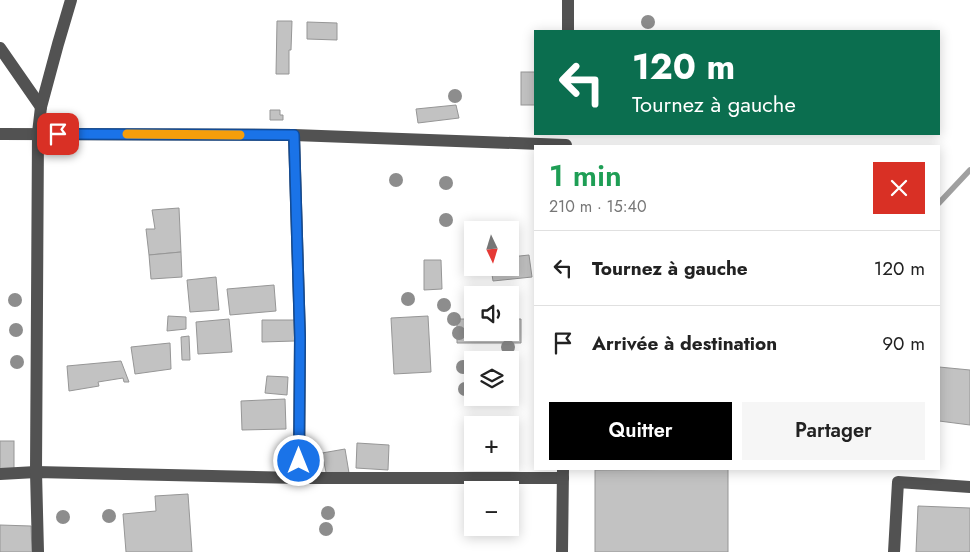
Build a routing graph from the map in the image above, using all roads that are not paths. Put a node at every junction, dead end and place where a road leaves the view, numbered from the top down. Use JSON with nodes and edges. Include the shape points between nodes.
{"nodes":[{"id":1,"x":71,"y":0,"type":"edge"},
{"id":2,"x":568,"y":0,"type":"edge"},
{"id":3,"x":568,"y":30,"type":"edge"},
{"id":4,"x":0,"y":48,"type":"edge"},
{"id":5,"x":41,"y":107,"type":"junction"},
{"id":6,"x":0,"y":134,"type":"edge"},
{"id":7,"x":38,"y":134,"type":"junction"},
{"id":8,"x":294,"y":135,"type":"junction"},
{"id":9,"x":566,"y":142,"type":"edge"},
{"id":10,"x":36,"y":472,"type":"junction"},
{"id":11,"x":0,"y":474,"type":"edge"},
{"id":12,"x":563,"y":474,"type":"edge"},
{"id":13,"x":299,"y":478,"type":"junction"},
{"id":14,"x":970,"y":487,"type":"edge"},
{"id":15,"x":38,"y":552,"type":"edge"},
{"id":16,"x":562,"y":552,"type":"edge"},
{"id":17,"x":894,"y":552,"type":"edge"}],
"edges":[{"from":1,"to":5,"type":"street"},
{"from":2,"to":3,"type":"street"},
{"from":4,"to":5,"type":"street"},
{"from":5,"to":7,"type":"street"},
{"from":6,"to":7,"type":"street"},
{"from":7,"to":8,"type":"street"},
{"from":7,"to":10,"type":"street"},
{"from":8,"to":9,"type":"street"},
{"from":8,"to":13,"type":"street","via":[[300,338]]},
{"from":10,"to":11,"type":"street"},
{"from":10,"to":13,"type":"street"},
{"from":10,"to":15,"type":"street"},
{"from":12,"to":13,"type":"street"},
{"from":12,"to":16,"type":"street"},
{"from":14,"to":17,"type":"street","via":[[898,482]]}]}
